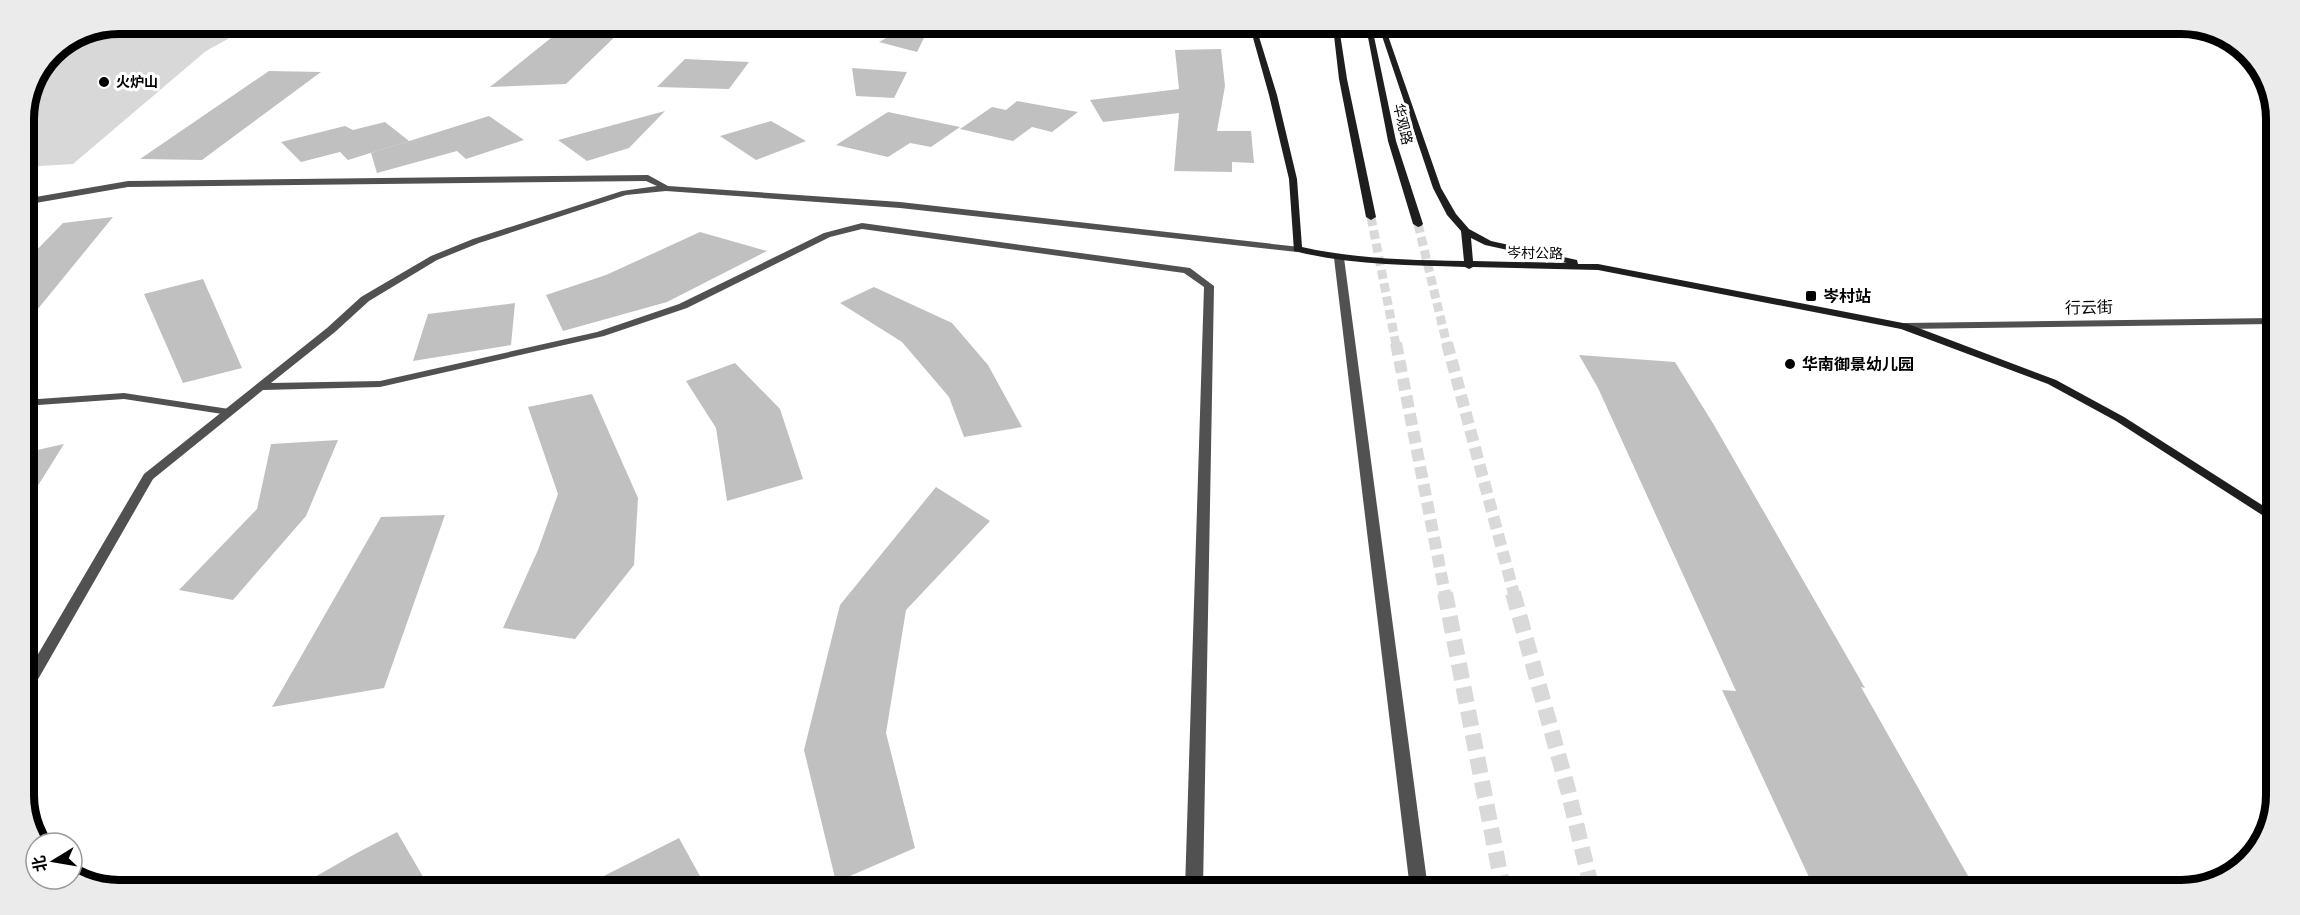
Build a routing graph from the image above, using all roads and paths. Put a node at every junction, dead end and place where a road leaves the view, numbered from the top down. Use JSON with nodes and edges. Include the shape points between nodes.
{"nodes":[{"id":1,"x":1254,"y":34,"type":"edge"},
{"id":2,"x":1337,"y":34,"type":"edge"},
{"id":3,"x":1371,"y":34,"type":"edge"},
{"id":4,"x":1384,"y":34,"type":"edge"},
{"id":5,"x":666,"y":189,"type":"junction"},
{"id":6,"x":34,"y":200,"type":"edge"},
{"id":7,"x":1371,"y":217,"type":"tunnel mouth"},
{"id":8,"x":1418,"y":225,"type":"tunnel mouth"},
{"id":9,"x":1466,"y":231,"type":"junction"},
{"id":10,"x":1297,"y":249,"type":"junction"},
{"id":11,"x":1339,"y":258,"type":"junction"},
{"id":12,"x":1469,"y":266,"type":"junction"},
{"id":13,"x":1598,"y":267,"type":"junction"},
{"id":14,"x":2265,"y":321,"type":"edge"},
{"id":15,"x":1904,"y":326,"type":"junction"},
{"id":16,"x":260,"y":387,"type":"junction"},
{"id":17,"x":34,"y":402,"type":"edge"},
{"id":18,"x":229,"y":412,"type":"junction"},
{"id":19,"x":2266,"y":513,"type":"edge"},
{"id":20,"x":35,"y":672,"type":"edge"},
{"id":21,"x":1194,"y":880,"type":"edge"},
{"id":22,"x":1418,"y":880,"type":"edge"}],
"edges":[{"from":1,"to":10,"type":"street","via":[[1293,179]]},
{"from":2,"to":7,"type":"street"},
{"from":3,"to":8,"type":"street","name":"华观路","via":[[1392,141]]},
{"from":4,"to":9,"type":"street","via":[[1437,188]]},
{"from":5,"to":6,"type":"street","via":[[648,178],[128,184]]},
{"from":5,"to":10,"type":"street","via":[[900,205]]},
{"from":5,"to":16,"type":"street","via":[[625,193],[597,201],[434,258],[365,299]]},
{"from":9,"to":12,"type":"street"},
{"from":9,"to":13,"type":"street","via":[[1488,243]]},
{"from":10,"to":11,"type":"street","name":"岑村公路"},
{"from":11,"to":12,"type":"street","name":"岑村公路"},
{"from":11,"to":22,"type":"street"},
{"from":12,"to":13,"type":"street","name":"岑村公路"},
{"from":13,"to":15,"type":"street","name":"岑村公路"},
{"from":14,"to":15,"type":"street","name":"行云街"},
{"from":15,"to":19,"type":"street","name":"岑村公路","via":[[2052,382],[2120,419]]},
{"from":16,"to":18,"type":"street"},
{"from":16,"to":21,"type":"street","via":[[380,384],[600,334],[683,306],[827,235],[862,226],[1187,270],[1209,286]]},
{"from":17,"to":18,"type":"street","via":[[124,396]]},
{"from":18,"to":20,"type":"street","via":[[148,477]]}]}
